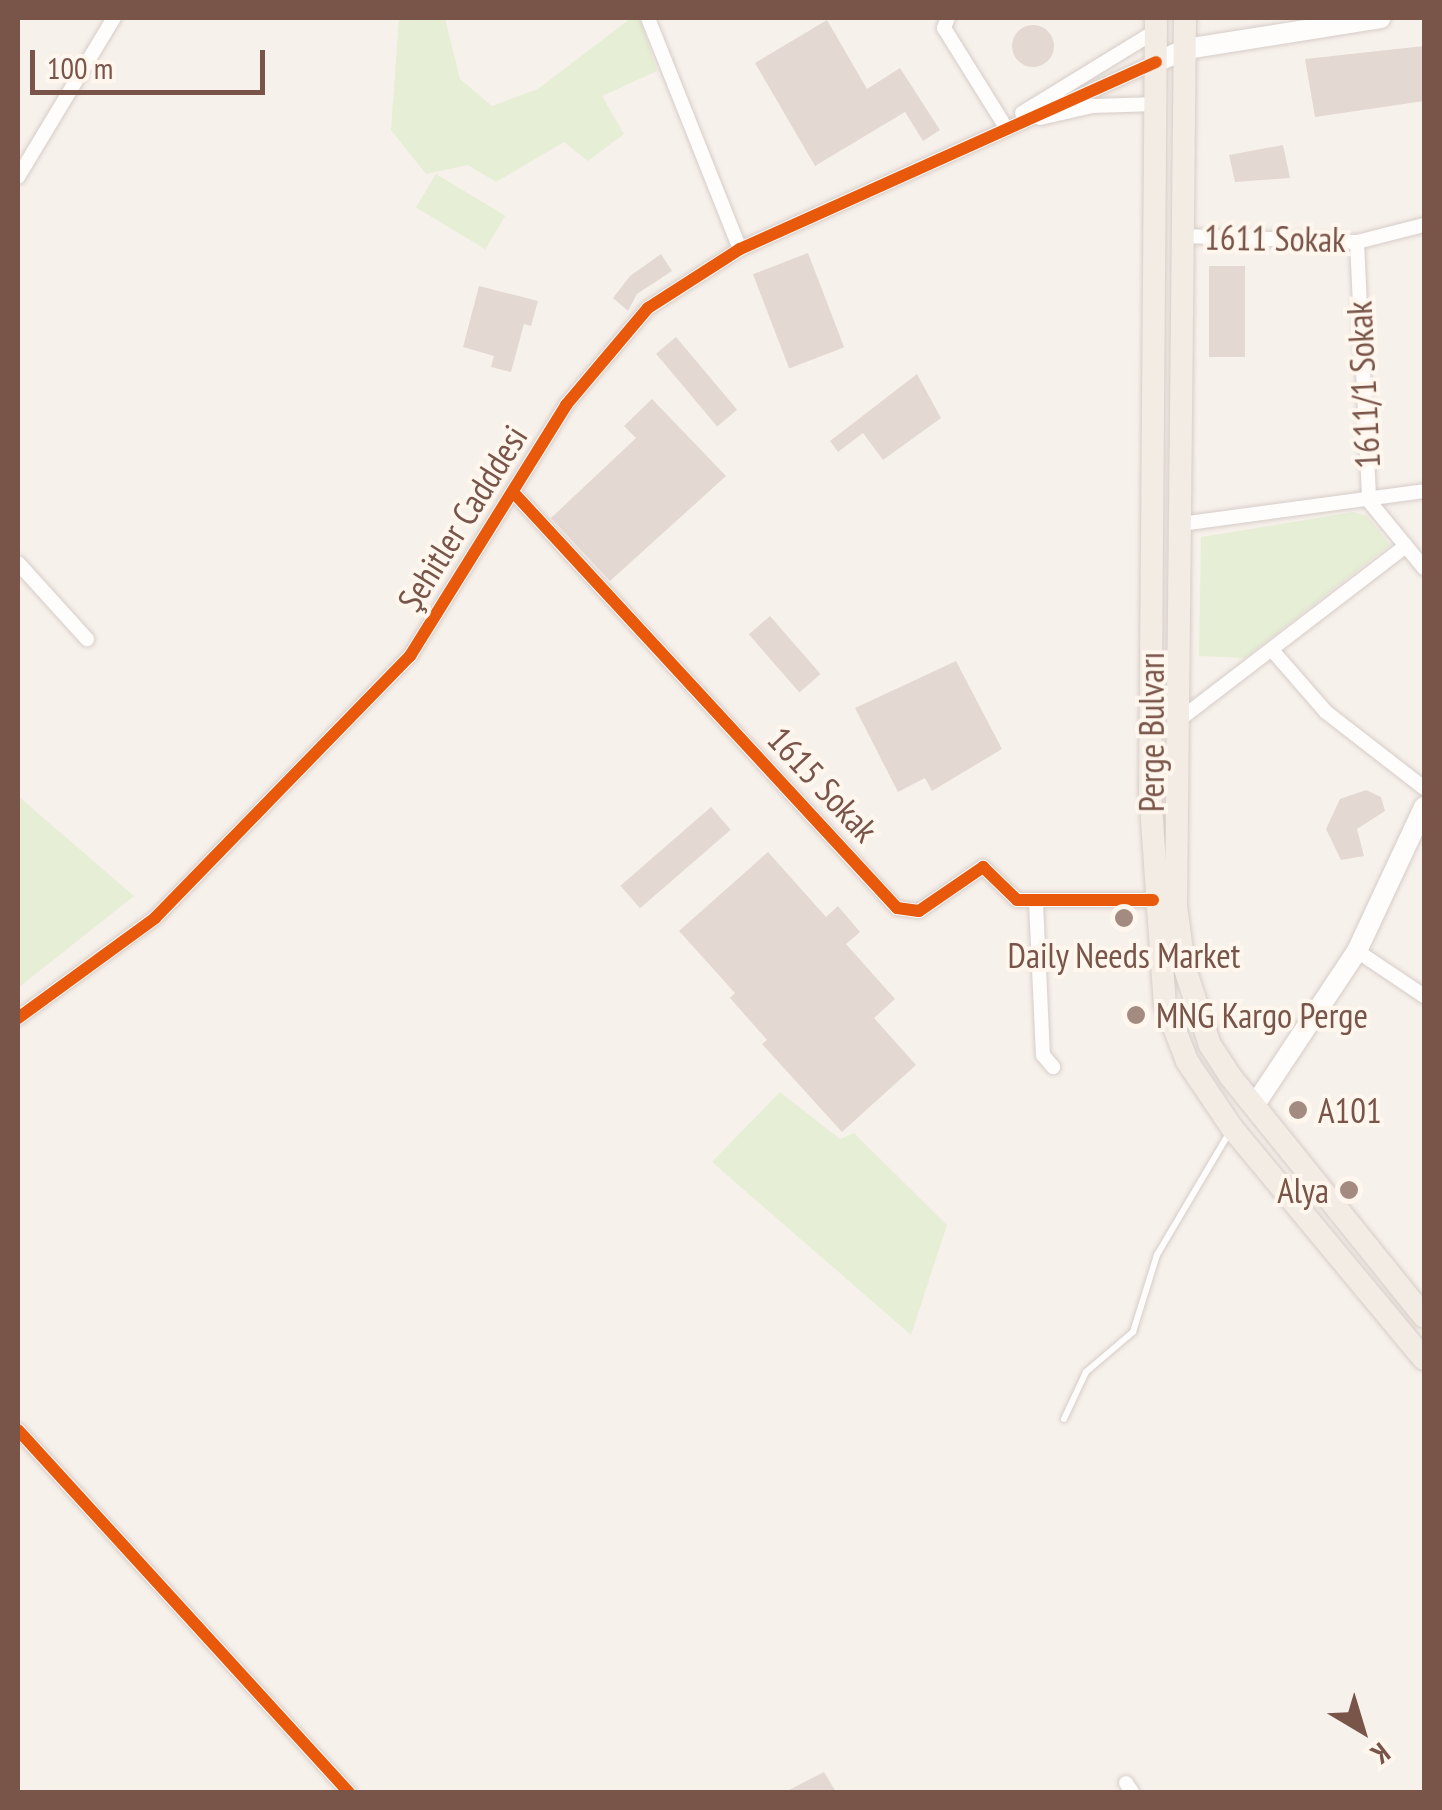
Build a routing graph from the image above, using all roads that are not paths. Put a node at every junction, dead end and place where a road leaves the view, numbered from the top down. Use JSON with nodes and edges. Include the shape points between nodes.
{"nodes":[{"id":1,"x":114,"y":18,"type":"edge"},
{"id":2,"x":648,"y":18,"type":"edge"},
{"id":3,"x":948,"y":18,"type":"edge"},
{"id":4,"x":1188,"y":18,"type":"edge"},
{"id":5,"x":1381,"y":18,"type":"edge"},
{"id":6,"x":1156,"y":24,"type":"edge"},
{"id":7,"x":1186,"y":50,"type":"junction"},
{"id":8,"x":1156,"y":62,"type":"junction"},
{"id":9,"x":1157,"y":104,"type":"junction"},
{"id":10,"x":1005,"y":126,"type":"junction"},
{"id":11,"x":18,"y":177,"type":"edge"},
{"id":12,"x":1424,"y":225,"type":"edge"},
{"id":13,"x":1184,"y":236,"type":"junction"},
{"id":14,"x":1357,"y":242,"type":"junction"},
{"id":15,"x":740,"y":249,"type":"junction"},
{"id":16,"x":1424,"y":490,"type":"edge"},
{"id":17,"x":513,"y":492,"type":"junction"},
{"id":18,"x":1369,"y":501,"type":"junction"},
{"id":19,"x":1182,"y":524,"type":"junction"},
{"id":20,"x":1406,"y":546,"type":"junction"},
{"id":21,"x":18,"y":564,"type":"edge"},
{"id":22,"x":1424,"y":568,"type":"edge"},
{"id":23,"x":87,"y":639,"type":"dead end"},
{"id":24,"x":1272,"y":650,"type":"junction"},
{"id":25,"x":1180,"y":720,"type":"junction"},
{"id":26,"x":1424,"y":788,"type":"edge"},
{"id":27,"x":1424,"y":807,"type":"edge"},
{"id":28,"x":1153,"y":900,"type":"junction"},
{"id":29,"x":1036,"y":902,"type":"junction"},
{"id":30,"x":1357,"y":950,"type":"junction"},
{"id":31,"x":1424,"y":996,"type":"edge"},
{"id":32,"x":18,"y":1018,"type":"edge"},
{"id":33,"x":1053,"y":1067,"type":"dead end"},
{"id":34,"x":1254,"y":1106,"type":"junction"},
{"id":35,"x":1232,"y":1128,"type":"junction"},
{"id":36,"x":1423,"y":1310,"type":"edge"},
{"id":37,"x":1424,"y":1359,"type":"edge"},
{"id":38,"x":1064,"y":1418,"type":"dead end"},
{"id":39,"x":18,"y":1430,"type":"edge"},
{"id":40,"x":349,"y":1792,"type":"edge"}],
"edges":[{"from":1,"to":11,"type":"street"},
{"from":2,"to":15,"type":"street"},
{"from":3,"to":10,"type":"street","via":[[944,28]]},
{"from":4,"to":6,"type":"street"},
{"from":4,"to":7,"type":"main road","name":"Perge Bulvarı"},
{"from":5,"to":7,"type":"street"},
{"from":6,"to":8,"type":"main road","name":"Perge Bulvarı"},
{"from":6,"to":10,"type":"street"},
{"from":7,"to":8,"type":"street"},
{"from":7,"to":13,"type":"main road","name":"Perge Bulvarı"},
{"from":8,"to":9,"type":"main road","name":"Perge Bulvarı"},
{"from":8,"to":10,"type":"street"},
{"from":9,"to":10,"type":"street","via":[[1092,106]]},
{"from":9,"to":28,"type":"main road","name":"Perge Bulvarı"},
{"from":10,"to":15,"type":"street","name":"Şehitler Cadddesi"},
{"from":12,"to":14,"type":"street","name":"1611 Sokak"},
{"from":13,"to":14,"type":"street","name":"1611 Sokak"},
{"from":13,"to":19,"type":"main road","name":"Perge Bulvarı"},
{"from":14,"to":18,"type":"street","name":"1611/1 Sokak"},
{"from":15,"to":17,"type":"street","name":"Şehitler Cadddesi","via":[[683,280],[624,332],[566,404]]},
{"from":16,"to":18,"type":"street"},
{"from":17,"to":29,"type":"street","name":"1615 Sokak","via":[[897,908],[918,911],[983,866],[1017,900]]},
{"from":17,"to":32,"type":"street","name":"Şehitler Cadddesi","via":[[410,656],[155,918]]},
{"from":18,"to":19,"type":"street"},
{"from":18,"to":20,"type":"street","name":"1611/1 Sokak"},
{"from":19,"to":25,"type":"main road","name":"Perge Bulvarı"},
{"from":20,"to":22,"type":"street","name":"1611/1 Sokak"},
{"from":20,"to":24,"type":"street"},
{"from":21,"to":23,"type":"street"},
{"from":24,"to":25,"type":"street"},
{"from":24,"to":26,"type":"street","via":[[1326,712]]},
{"from":25,"to":34,"type":"main road","name":"Perge Bulvarı","via":[[1176,906],[1184,966],[1210,1045]]},
{"from":27,"to":30,"type":"street"},
{"from":28,"to":29,"type":"street"},
{"from":28,"to":35,"type":"main road","name":"Perge Bulvarı","via":[[1165,1004],[1187,1060]]},
{"from":29,"to":33,"type":"street","via":[[1043,1054]]},
{"from":30,"to":31,"type":"street"},
{"from":30,"to":34,"type":"street"},
{"from":34,"to":36,"type":"main road","name":"Perge Bulvarı"},
{"from":35,"to":37,"type":"main road","name":"Perge Bulvarı"},
{"from":35,"to":38,"type":"lane","via":[[1158,1255],[1132,1332],[1086,1372]]},
{"from":39,"to":40,"type":"street"}]}
